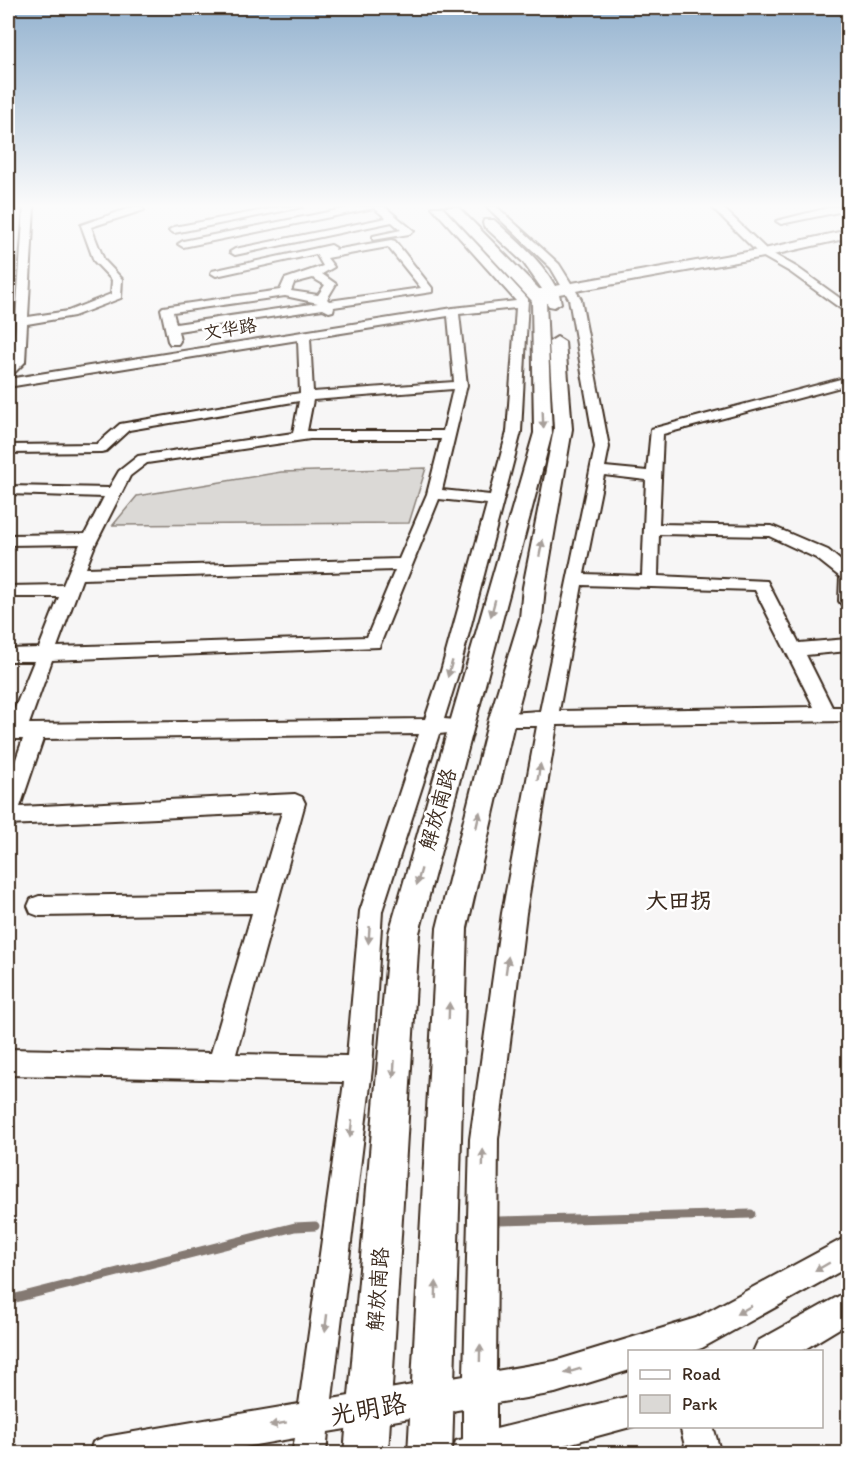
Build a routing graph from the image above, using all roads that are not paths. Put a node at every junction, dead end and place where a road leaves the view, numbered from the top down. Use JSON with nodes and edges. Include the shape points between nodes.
{"nodes":[{"id":1,"x":24,"y":275,"type":"edge"},
{"id":2,"x":113,"y":275,"type":"edge"},
{"id":3,"x":310,"y":275,"type":"edge"},
{"id":4,"x":316,"y":275,"type":"edge"},
{"id":5,"x":416,"y":275,"type":"edge"},
{"id":6,"x":519,"y":275,"type":"edge"},
{"id":7,"x":522,"y":275,"type":"edge"},
{"id":8,"x":539,"y":275,"type":"edge"},
{"id":9,"x":552,"y":275,"type":"edge"},
{"id":10,"x":661,"y":275,"type":"edge"},
{"id":11,"x":798,"y":275,"type":"edge"},
{"id":12,"x":285,"y":293,"type":"junction"},
{"id":13,"x":545,"y":297,"type":"junction"},
{"id":14,"x":324,"y":303,"type":"junction"},
{"id":15,"x":849,"y":309,"type":"edge"},
{"id":16,"x":453,"y":312,"type":"junction"},
{"id":17,"x":21,"y":322,"type":"junction"},
{"id":18,"x":172,"y":328,"type":"junction"},
{"id":19,"x":341,"y":329,"type":"junction"},
{"id":20,"x":304,"y":335,"type":"junction"},
{"id":21,"x":177,"y":355,"type":"junction"},
{"id":22,"x":8,"y":372,"type":"edge"},
{"id":23,"x":849,"y":381,"type":"edge"},
{"id":24,"x":8,"y":383,"type":"edge"},
{"id":25,"x":461,"y":385,"type":"junction"},
{"id":26,"x":307,"y":396,"type":"junction"},
{"id":27,"x":449,"y":435,"type":"junction"},
{"id":28,"x":299,"y":436,"type":"junction"},
{"id":29,"x":94,"y":448,"type":"junction"},
{"id":30,"x":8,"y":449,"type":"edge"},
{"id":31,"x":135,"y":465,"type":"junction"},
{"id":32,"x":597,"y":470,"type":"junction"},
{"id":33,"x":653,"y":476,"type":"junction"},
{"id":34,"x":8,"y":489,"type":"edge"},
{"id":35,"x":114,"y":493,"type":"junction"},
{"id":36,"x":434,"y":495,"type":"junction"},
{"id":37,"x":496,"y":500,"type":"junction"},
{"id":38,"x":651,"y":529,"type":"junction"},
{"id":39,"x":90,"y":539,"type":"junction"},
{"id":40,"x":8,"y":540,"type":"edge"},
{"id":41,"x":406,"y":564,"type":"junction"},
{"id":42,"x":76,"y":574,"type":"junction"},
{"id":43,"x":848,"y":574,"type":"edge"},
{"id":44,"x":575,"y":579,"type":"junction"},
{"id":45,"x":650,"y":581,"type":"junction"},
{"id":46,"x":8,"y":591,"type":"edge"},
{"id":47,"x":69,"y":591,"type":"junction"},
{"id":48,"x":849,"y":601,"type":"edge"},
{"id":49,"x":849,"y":645,"type":"edge"},
{"id":50,"x":794,"y":650,"type":"junction"},
{"id":51,"x":8,"y":655,"type":"edge"},
{"id":52,"x":45,"y":656,"type":"junction"},
{"id":53,"x":849,"y":714,"type":"edge"},
{"id":54,"x":827,"y":715,"type":"junction"},
{"id":55,"x":549,"y":717,"type":"junction"},
{"id":56,"x":502,"y":719,"type":"junction"},
{"id":57,"x":461,"y":726,"type":"junction"},
{"id":58,"x":432,"y":727,"type":"junction"},
{"id":59,"x":20,"y":732,"type":"edge"},
{"id":60,"x":8,"y":810,"type":"edge"},
{"id":61,"x":8,"y":816,"type":"edge"},
{"id":62,"x":267,"y":903,"type":"junction"},
{"id":63,"x":39,"y":906,"type":"dead end"},
{"id":64,"x":8,"y":1062,"type":"edge"},
{"id":65,"x":220,"y":1066,"type":"junction"},
{"id":66,"x":359,"y":1069,"type":"junction"},
{"id":67,"x":849,"y":1251,"type":"edge"},
{"id":68,"x":839,"y":1312,"type":"edge"},
{"id":69,"x":671,"y":1347,"type":"edge"},
{"id":70,"x":652,"y":1350,"type":"edge"},
{"id":71,"x":773,"y":1350,"type":"edge"},
{"id":72,"x":628,"y":1355,"type":"edge"},
{"id":73,"x":480,"y":1389,"type":"junction"},
{"id":74,"x":432,"y":1398,"type":"junction"},
{"id":75,"x":369,"y":1409,"type":"junction"},
{"id":76,"x":628,"y":1413,"type":"edge"},
{"id":77,"x":314,"y":1418,"type":"junction"},
{"id":78,"x":697,"y":1428,"type":"edge"},
{"id":79,"x":475,"y":1452,"type":"edge"},
{"id":80,"x":105,"y":1454,"type":"edge"},
{"id":81,"x":309,"y":1454,"type":"edge"},
{"id":82,"x":366,"y":1454,"type":"edge"},
{"id":83,"x":430,"y":1454,"type":"edge"},
{"id":84,"x":704,"y":1454,"type":"edge"}],
"edges":[{"from":1,"to":17,"type":"street"},
{"from":2,"to":17,"type":"street","via":[[117,279],[117,296],[70,314]]},
{"from":3,"to":12,"type":"street","via":[[289,281]]},
{"from":4,"to":14,"type":"street","via":[[331,284]]},
{"from":5,"to":14,"type":"street","via":[[428,290]]},
{"from":6,"to":13,"type":"street"},
{"from":7,"to":13,"type":"main road"},
{"from":8,"to":13,"type":"main road","name":"解放南路"},
{"from":9,"to":13,"type":"street"},
{"from":10,"to":13,"type":"main road","name":"文华路"},
{"from":11,"to":15,"type":"street"},
{"from":12,"to":14,"type":"street"},
{"from":12,"to":18,"type":"street","via":[[220,296],[167,309]]},
{"from":13,"to":16,"type":"street","name":"文华路"},
{"from":13,"to":32,"type":"street","via":[[602,447]]},
{"from":13,"to":37,"type":"street"},
{"from":56,"to":13,"type":"main road","name":"解放南路","one_way":true,"via":[[531,618],[563,429]]},
{"from":13,"to":57,"type":"main road","name":"解放南路","one_way":true,"via":[[543,433]]},
{"from":14,"to":18,"type":"street"},
{"from":14,"to":19,"type":"street"},
{"from":16,"to":19,"type":"street","name":"文华路"},
{"from":16,"to":25,"type":"street"},
{"from":17,"to":22,"type":"street","via":[[19,362]]},
{"from":18,"to":21,"type":"street"},
{"from":19,"to":20,"type":"street","name":"文华路"},
{"from":20,"to":21,"type":"street","name":"文华路"},
{"from":20,"to":26,"type":"street"},
{"from":21,"to":24,"type":"street","name":"文华路"},
{"from":23,"to":33,"type":"street","via":[[656,432]]},
{"from":25,"to":26,"type":"street"},
{"from":25,"to":27,"type":"street"},
{"from":26,"to":28,"type":"street"},
{"from":26,"to":29,"type":"street","via":[[125,427],[114,436],[90,438]]},
{"from":27,"to":28,"type":"street"},
{"from":27,"to":36,"type":"street"},
{"from":28,"to":31,"type":"street","via":[[143,459]]},
{"from":29,"to":30,"type":"street"},
{"from":29,"to":31,"type":"street"},
{"from":31,"to":35,"type":"street","via":[[124,474]]},
{"from":32,"to":33,"type":"street"},
{"from":32,"to":44,"type":"street"},
{"from":33,"to":38,"type":"street"},
{"from":34,"to":35,"type":"street"},
{"from":35,"to":39,"type":"street"},
{"from":36,"to":37,"type":"street"},
{"from":36,"to":41,"type":"street"},
{"from":37,"to":58,"type":"street","one_way":true},
{"from":38,"to":43,"type":"street","via":[[771,531],[822,554]]},
{"from":38,"to":45,"type":"street"},
{"from":39,"to":40,"type":"street"},
{"from":39,"to":42,"type":"street"},
{"from":41,"to":42,"type":"street"},
{"from":41,"to":52,"type":"street","via":[[373,643]]},
{"from":42,"to":47,"type":"street"},
{"from":43,"to":48,"type":"street"},
{"from":44,"to":45,"type":"street"},
{"from":44,"to":55,"type":"street"},
{"from":45,"to":50,"type":"street","via":[[761,585]]},
{"from":46,"to":47,"type":"street"},
{"from":47,"to":52,"type":"street"},
{"from":49,"to":50,"type":"street"},
{"from":50,"to":54,"type":"street"},
{"from":51,"to":52,"type":"street"},
{"from":52,"to":59,"type":"street"},
{"from":53,"to":54,"type":"street"},
{"from":54,"to":55,"type":"street"},
{"from":55,"to":56,"type":"street"},
{"from":73,"to":55,"type":"street","one_way":true,"via":[[484,1139],[514,913]]},
{"from":74,"to":56,"type":"main road","name":"解放南路","one_way":true,"via":[[452,928]]},
{"from":57,"to":58,"type":"street"},
{"from":57,"to":75,"type":"main road","name":"解放南路","one_way":true,"via":[[404,933]]},
{"from":58,"to":59,"type":"street"},
{"from":58,"to":66,"type":"street","one_way":true,"via":[[371,911]]},
{"from":59,"to":60,"type":"street"},
{"from":61,"to":62,"type":"street","via":[[295,803]]},
{"from":62,"to":63,"type":"street"},
{"from":62,"to":65,"type":"street"},
{"from":64,"to":65,"type":"street"},
{"from":65,"to":66,"type":"street"},
{"from":66,"to":77,"type":"street","one_way":true},
{"from":67,"to":69,"type":"street","one_way":true},
{"from":68,"to":71,"type":"street"},
{"from":69,"to":70,"type":"street"},
{"from":72,"to":73,"type":"street","name":"光明路","one_way":true,"via":[[555,1377]]},
{"from":73,"to":74,"type":"street","name":"光明路"},
{"from":73,"to":79,"type":"street"},
{"from":74,"to":75,"type":"street","name":"光明路"},
{"from":74,"to":83,"type":"main road","name":"解放南路"},
{"from":75,"to":77,"type":"street","name":"光明路"},
{"from":75,"to":82,"type":"main road","name":"解放南路"},
{"from":76,"to":79,"type":"street"},
{"from":77,"to":80,"type":"street","name":"光明路","one_way":true},
{"from":77,"to":81,"type":"street"},
{"from":78,"to":84,"type":"street"}]}
